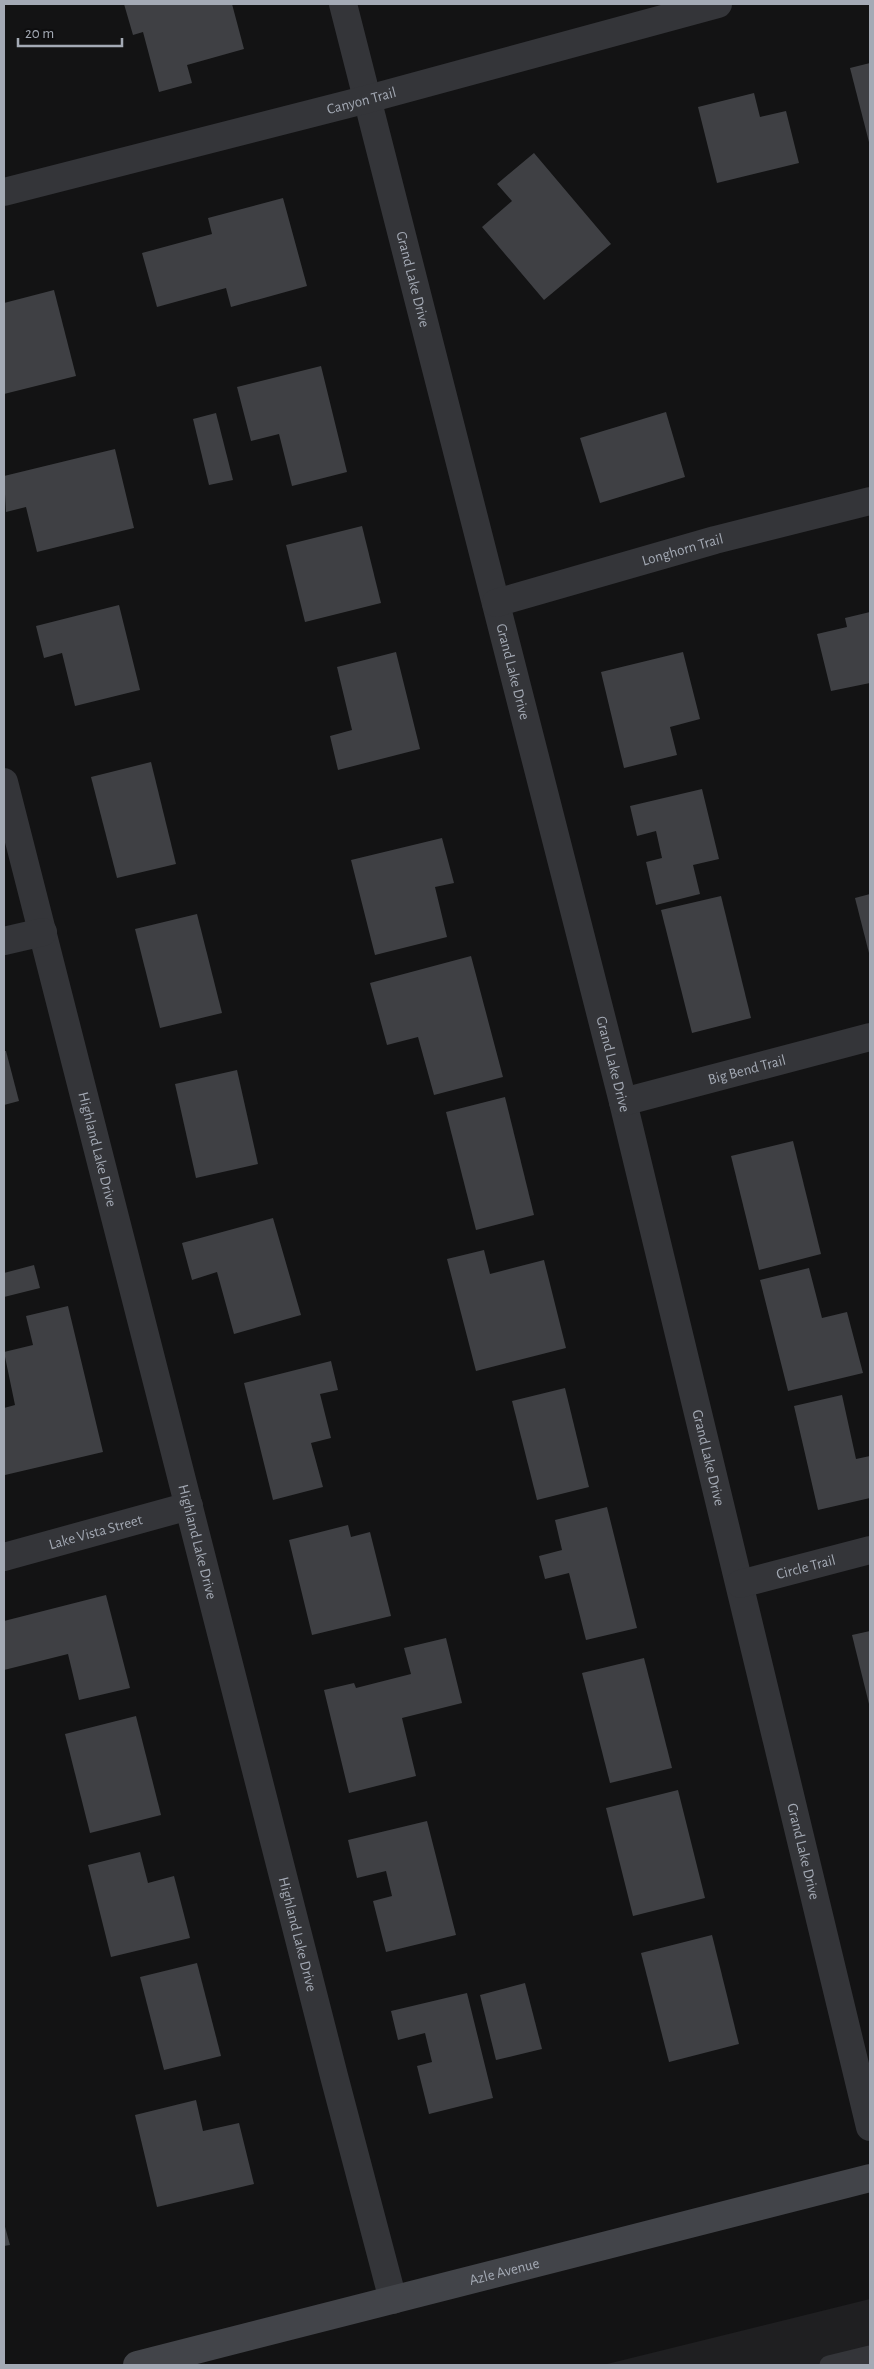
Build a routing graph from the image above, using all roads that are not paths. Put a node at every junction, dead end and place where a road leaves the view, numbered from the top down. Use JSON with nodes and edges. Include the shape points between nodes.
{"nodes":[{"id":1,"x":343,"y":4,"type":"edge"},
{"id":2,"x":718,"y":4,"type":"edge"},
{"id":3,"x":368,"y":98,"type":"junction"},
{"id":4,"x":4,"y":192,"type":"edge"},
{"id":5,"x":870,"y":501,"type":"edge"},
{"id":6,"x":496,"y":602,"type":"junction"},
{"id":7,"x":4,"y":782,"type":"edge"},
{"id":8,"x":43,"y":932,"type":"junction"},
{"id":9,"x":4,"y":941,"type":"edge"},
{"id":10,"x":870,"y":1037,"type":"edge"},
{"id":11,"x":623,"y":1102,"type":"junction"},
{"id":12,"x":189,"y":1506,"type":"junction"},
{"id":13,"x":870,"y":1550,"type":"edge"},
{"id":14,"x":4,"y":1557,"type":"edge"},
{"id":15,"x":740,"y":1584,"type":"junction"},
{"id":16,"x":870,"y":2127,"type":"edge"},
{"id":17,"x":870,"y":2178,"type":"edge"},
{"id":18,"x":394,"y":2300,"type":"junction"},
{"id":19,"x":870,"y":2355,"type":"edge"},
{"id":20,"x":137,"y":2365,"type":"edge"},
{"id":21,"x":829,"y":2365,"type":"edge"}],
"edges":[{"from":1,"to":3,"type":"street","name":"Grand Lake Drive"},
{"from":2,"to":3,"type":"street","name":"Canyon Trail"},
{"from":3,"to":4,"type":"street","name":"Canyon Trail"},
{"from":3,"to":6,"type":"street","name":"Grand Lake Drive"},
{"from":5,"to":6,"type":"street","name":"Longhorn Trail","via":[[715,540]]},
{"from":6,"to":11,"type":"street","name":"Grand Lake Drive"},
{"from":7,"to":8,"type":"street","name":"Highland Lake Drive"},
{"from":8,"to":9,"type":"street"},
{"from":8,"to":12,"type":"street","name":"Highland Lake Drive"},
{"from":10,"to":11,"type":"street","name":"Big Bend Trail"},
{"from":11,"to":15,"type":"street","name":"Grand Lake Drive"},
{"from":12,"to":14,"type":"street","name":"Lake Vista Street"},
{"from":12,"to":18,"type":"street","name":"Highland Lake Drive"},
{"from":13,"to":15,"type":"street","name":"Circle Trail"},
{"from":15,"to":16,"type":"street","name":"Grand Lake Drive"},
{"from":17,"to":18,"type":"main road","name":"Azle Avenue"},
{"from":18,"to":20,"type":"main road","name":"Azle Avenue"},
{"from":19,"to":21,"type":"lane"}]}
